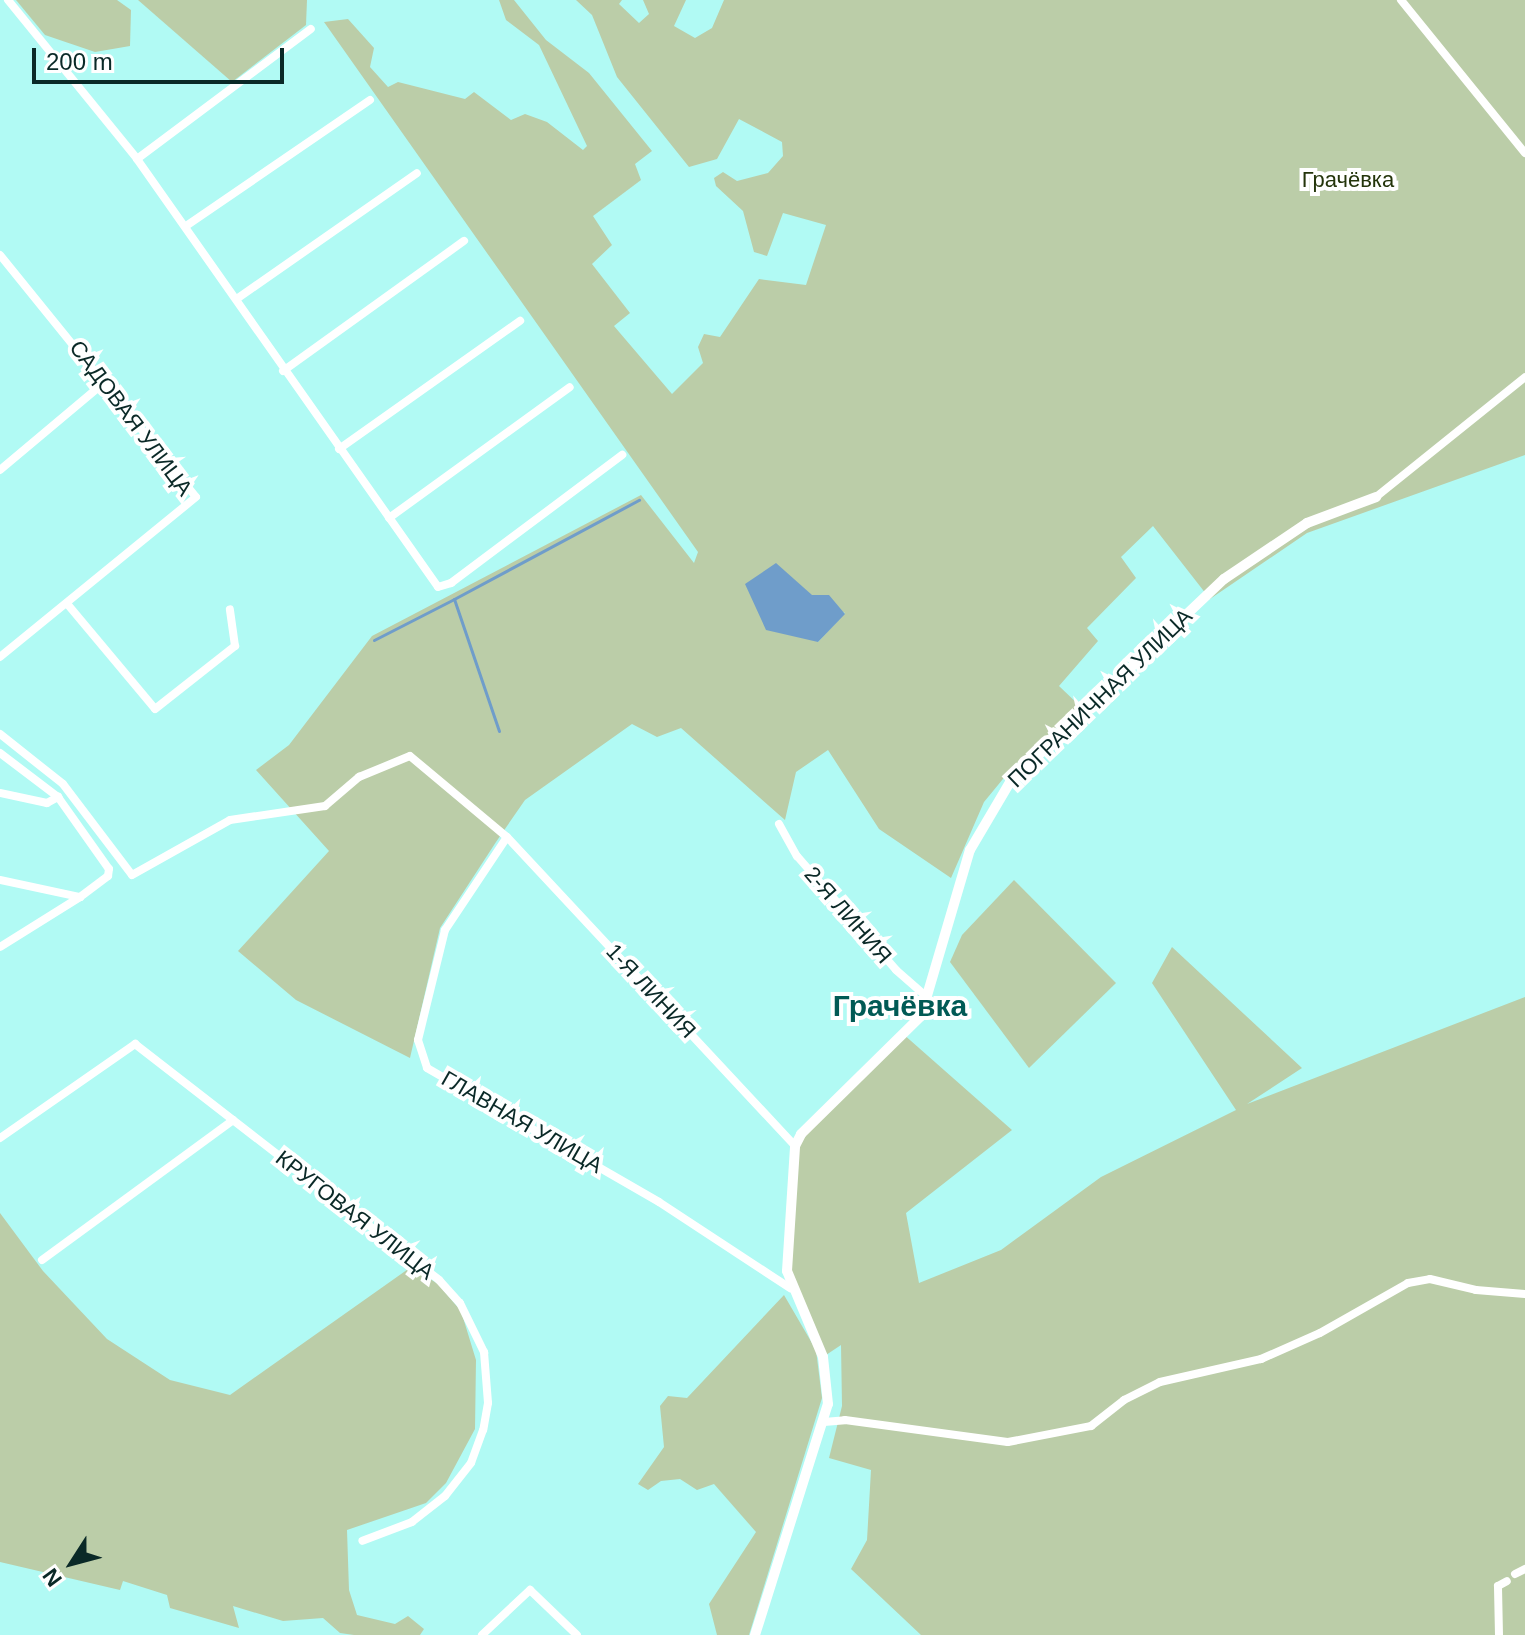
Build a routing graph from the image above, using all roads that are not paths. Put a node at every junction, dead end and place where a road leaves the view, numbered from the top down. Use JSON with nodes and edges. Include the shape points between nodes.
{"nodes":[{"id":1,"x":8,"y":0,"type":"edge"},
{"id":2,"x":1401,"y":0,"type":"edge"},
{"id":3,"x":311,"y":29,"type":"dead end"},
{"id":4,"x":370,"y":100,"type":"dead end"},
{"id":5,"x":1525,"y":153,"type":"edge"},
{"id":6,"x":137,"y":159,"type":"junction"},
{"id":7,"x":417,"y":173,"type":"dead end"},
{"id":8,"x":186,"y":226,"type":"junction"},
{"id":9,"x":464,"y":241,"type":"dead end"},
{"id":10,"x":0,"y":255,"type":"edge"},
{"id":11,"x":238,"y":298,"type":"junction"},
{"id":12,"x":520,"y":321,"type":"dead end"},
{"id":13,"x":283,"y":371,"type":"junction"},
{"id":14,"x":1525,"y":377,"type":"edge"},
{"id":15,"x":105,"y":382,"type":"junction"},
{"id":16,"x":570,"y":387,"type":"dead end"},
{"id":17,"x":339,"y":449,"type":"junction"},
{"id":18,"x":622,"y":455,"type":"dead end"},
{"id":19,"x":0,"y":470,"type":"edge"},
{"id":20,"x":1376,"y":497,"type":"joint"},
{"id":21,"x":389,"y":518,"type":"junction"},
{"id":22,"x":69,"y":606,"type":"junction"},
{"id":23,"x":230,"y":609,"type":"dead end"},
{"id":24,"x":0,"y":657,"type":"edge"},
{"id":25,"x":0,"y":734,"type":"edge"},
{"id":26,"x":0,"y":753,"type":"edge"},
{"id":27,"x":0,"y":793,"type":"edge"},
{"id":28,"x":58,"y":797,"type":"junction"},
{"id":29,"x":779,"y":824,"type":"dead end"},
{"id":30,"x":507,"y":837,"type":"junction"},
{"id":31,"x":0,"y":880,"type":"edge"},
{"id":32,"x":80,"y":897,"type":"junction"},
{"id":33,"x":0,"y":947,"type":"edge"},
{"id":34,"x":927,"y":997,"type":"junction"},
{"id":35,"x":233,"y":1120,"type":"junction"},
{"id":36,"x":0,"y":1138,"type":"edge"},
{"id":37,"x":795,"y":1146,"type":"junction"},
{"id":38,"x":42,"y":1260,"type":"dead end"},
{"id":39,"x":790,"y":1288,"type":"junction"},
{"id":40,"x":1525,"y":1294,"type":"edge"},
{"id":41,"x":824,"y":1422,"type":"junction"},
{"id":42,"x":362,"y":1541,"type":"dead end"},
{"id":43,"x":1525,"y":1569,"type":"edge"},
{"id":44,"x":1515,"y":1574,"type":"dead end"},
{"id":45,"x":1507,"y":1581,"type":"dead end"},
{"id":46,"x":482,"y":1635,"type":"edge"},
{"id":47,"x":577,"y":1635,"type":"edge"},
{"id":48,"x":755,"y":1635,"type":"edge"},
{"id":49,"x":1499,"y":1635,"type":"edge"}],
"edges":[{"from":1,"to":6,"type":"street"},
{"from":2,"to":5,"type":"street"},
{"from":3,"to":6,"type":"street"},
{"from":4,"to":8,"type":"street"},
{"from":6,"to":8,"type":"street"},
{"from":7,"to":11,"type":"street"},
{"from":8,"to":11,"type":"street"},
{"from":9,"to":13,"type":"street"},
{"from":10,"to":15,"type":"street","name":"САДОВАЯ УЛИЦА"},
{"from":11,"to":13,"type":"street","via":[[238,306]]},
{"from":12,"to":17,"type":"street"},
{"from":13,"to":17,"type":"street"},
{"from":14,"to":20,"type":"street"},
{"from":15,"to":19,"type":"street"},
{"from":15,"to":22,"type":"street","name":"САДОВАЯ УЛИЦА","via":[[196,497]]},
{"from":16,"to":21,"type":"street"},
{"from":17,"to":21,"type":"street"},
{"from":18,"to":21,"type":"street","via":[[442,588]]},
{"from":20,"to":34,"type":"street","name":"ПОГРАНИЧНАЯ УЛИЦА","via":[[1307,523],[1224,579],[999,797],[961,876]]},
{"from":22,"to":23,"type":"street","via":[[155,709],[235,646]]},
{"from":22,"to":24,"type":"street","name":"САДОВАЯ УЛИЦА"},
{"from":25,"to":30,"type":"street","name":"1-Я ЛИНИЯ","via":[[63,784],[132,875],[230,820],[325,806],[359,777],[410,756]]},
{"from":26,"to":28,"type":"street"},
{"from":27,"to":28,"type":"street","via":[[47,803]]},
{"from":28,"to":32,"type":"street","via":[[109,869],[108,876]]},
{"from":29,"to":34,"type":"street","name":"2-Я ЛИНИЯ","via":[[797,856],[896,970]]},
{"from":30,"to":37,"type":"street","name":"1-Я ЛИНИЯ"},
{"from":30,"to":39,"type":"street","name":"ГЛАВНАЯ УЛИЦА","via":[[445,930],[418,1040],[427,1068],[659,1202]]},
{"from":31,"to":32,"type":"street"},
{"from":32,"to":33,"type":"street"},
{"from":34,"to":37,"type":"street","name":"ПОГРАНИЧНАЯ УЛИЦА","via":[[921,1016],[814,1115]]},
{"from":35,"to":36,"type":"street","name":"КРУГОВАЯ УЛИЦА","via":[[135,1044]]},
{"from":35,"to":38,"type":"street"},
{"from":35,"to":42,"type":"street","name":"КРУГОВАЯ УЛИЦА","via":[[439,1280],[460,1303],[484,1352],[488,1403],[471,1463],[445,1496],[412,1522]]},
{"from":37,"to":39,"type":"street","name":"ПОГРАНИЧНАЯ УЛИЦА"},
{"from":39,"to":41,"type":"street","name":"ПОГРАНИЧНАЯ УЛИЦА","via":[[823,1357],[829,1386]]},
{"from":40,"to":41,"type":"street","via":[[1430,1279],[1408,1283],[1320,1333],[1261,1359],[1160,1382],[1124,1400],[1091,1426],[1008,1442],[845,1420]]},
{"from":41,"to":48,"type":"street","name":"ПОГРАНИЧНАЯ УЛИЦА"},
{"from":43,"to":44,"type":"street"},
{"from":45,"to":49,"type":"street","via":[[1498,1586]]},
{"from":46,"to":47,"type":"street","via":[[530,1590]]}]}
